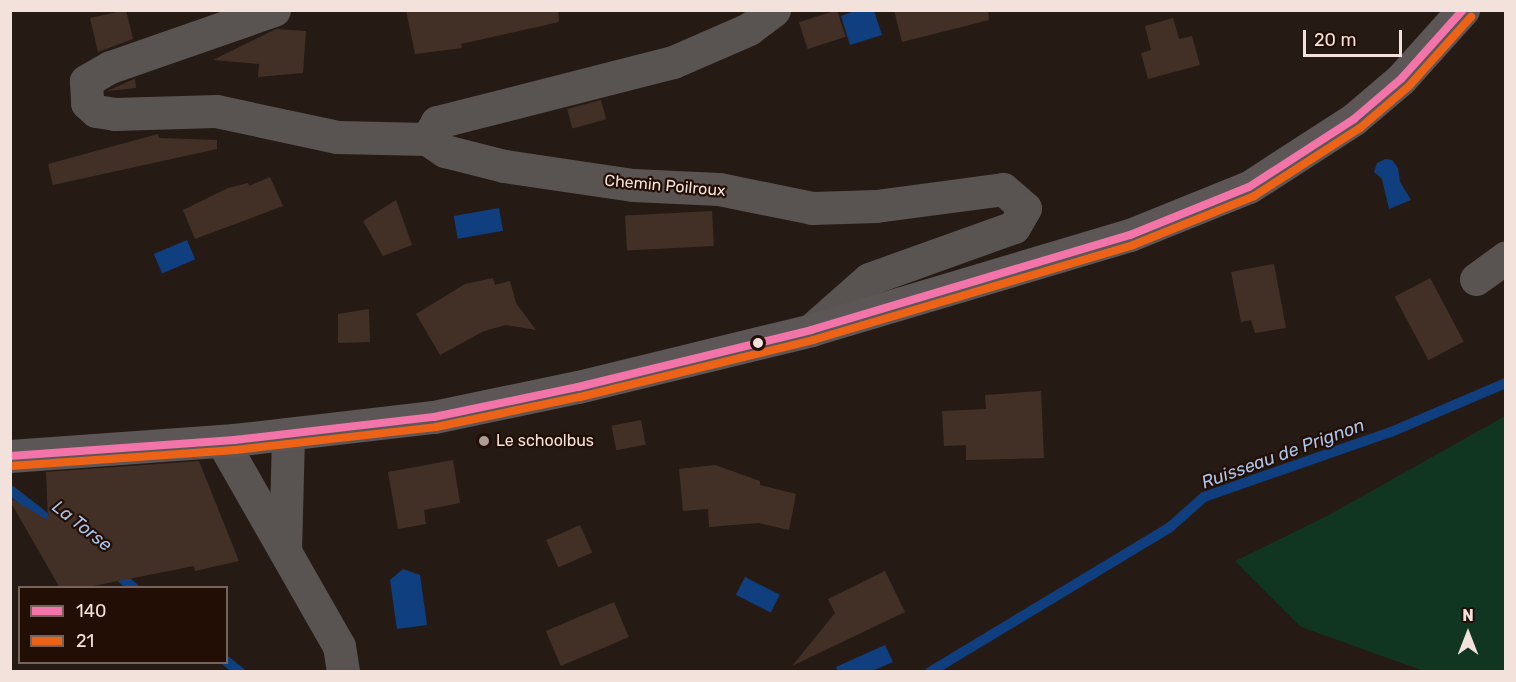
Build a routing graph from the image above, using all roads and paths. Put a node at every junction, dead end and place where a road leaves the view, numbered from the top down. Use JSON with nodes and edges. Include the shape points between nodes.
{"nodes":[{"id":1,"x":274,"y":10,"type":"edge"},
{"id":2,"x":774,"y":10,"type":"edge"},
{"id":3,"x":1463,"y":10,"type":"edge"},
{"id":4,"x":427,"y":139,"type":"junction"},
{"id":5,"x":1506,"y":257,"type":"edge"},
{"id":6,"x":1476,"y":279,"type":"dead end"},
{"id":7,"x":811,"y":330,"type":"junction"},
{"id":8,"x":288,"y":434,"type":"junction"},
{"id":9,"x":228,"y":441,"type":"junction"},
{"id":10,"x":10,"y":456,"type":"edge"},
{"id":11,"x":285,"y":553,"type":"junction"},
{"id":12,"x":343,"y":672,"type":"edge"}],
"edges":[{"from":1,"to":4,"type":"street","via":[[110,67],[86,81],[87,103],[96,111],[114,114],[216,111],[337,137]]},
{"from":2,"to":4,"type":"street","via":[[749,29],[673,62],[437,122]]},
{"from":3,"to":7,"type":"main road","via":[[1401,79],[1354,119],[1249,187],[1130,235]]},
{"from":4,"to":7,"type":"street","name":"Chemin Poilroux","via":[[445,151],[504,166],[633,184],[719,189],[812,208],[876,206],[1003,189],[1025,208],[1014,227],[869,279]]},
{"from":5,"to":6,"type":"street"},
{"from":7,"to":8,"type":"main road","via":[[578,387],[434,417]]},
{"from":8,"to":9,"type":"main road"},
{"from":8,"to":11,"type":"street"},
{"from":9,"to":10,"type":"main road"},
{"from":9,"to":11,"type":"street"},
{"from":11,"to":12,"type":"street","via":[[339,646]]}]}
